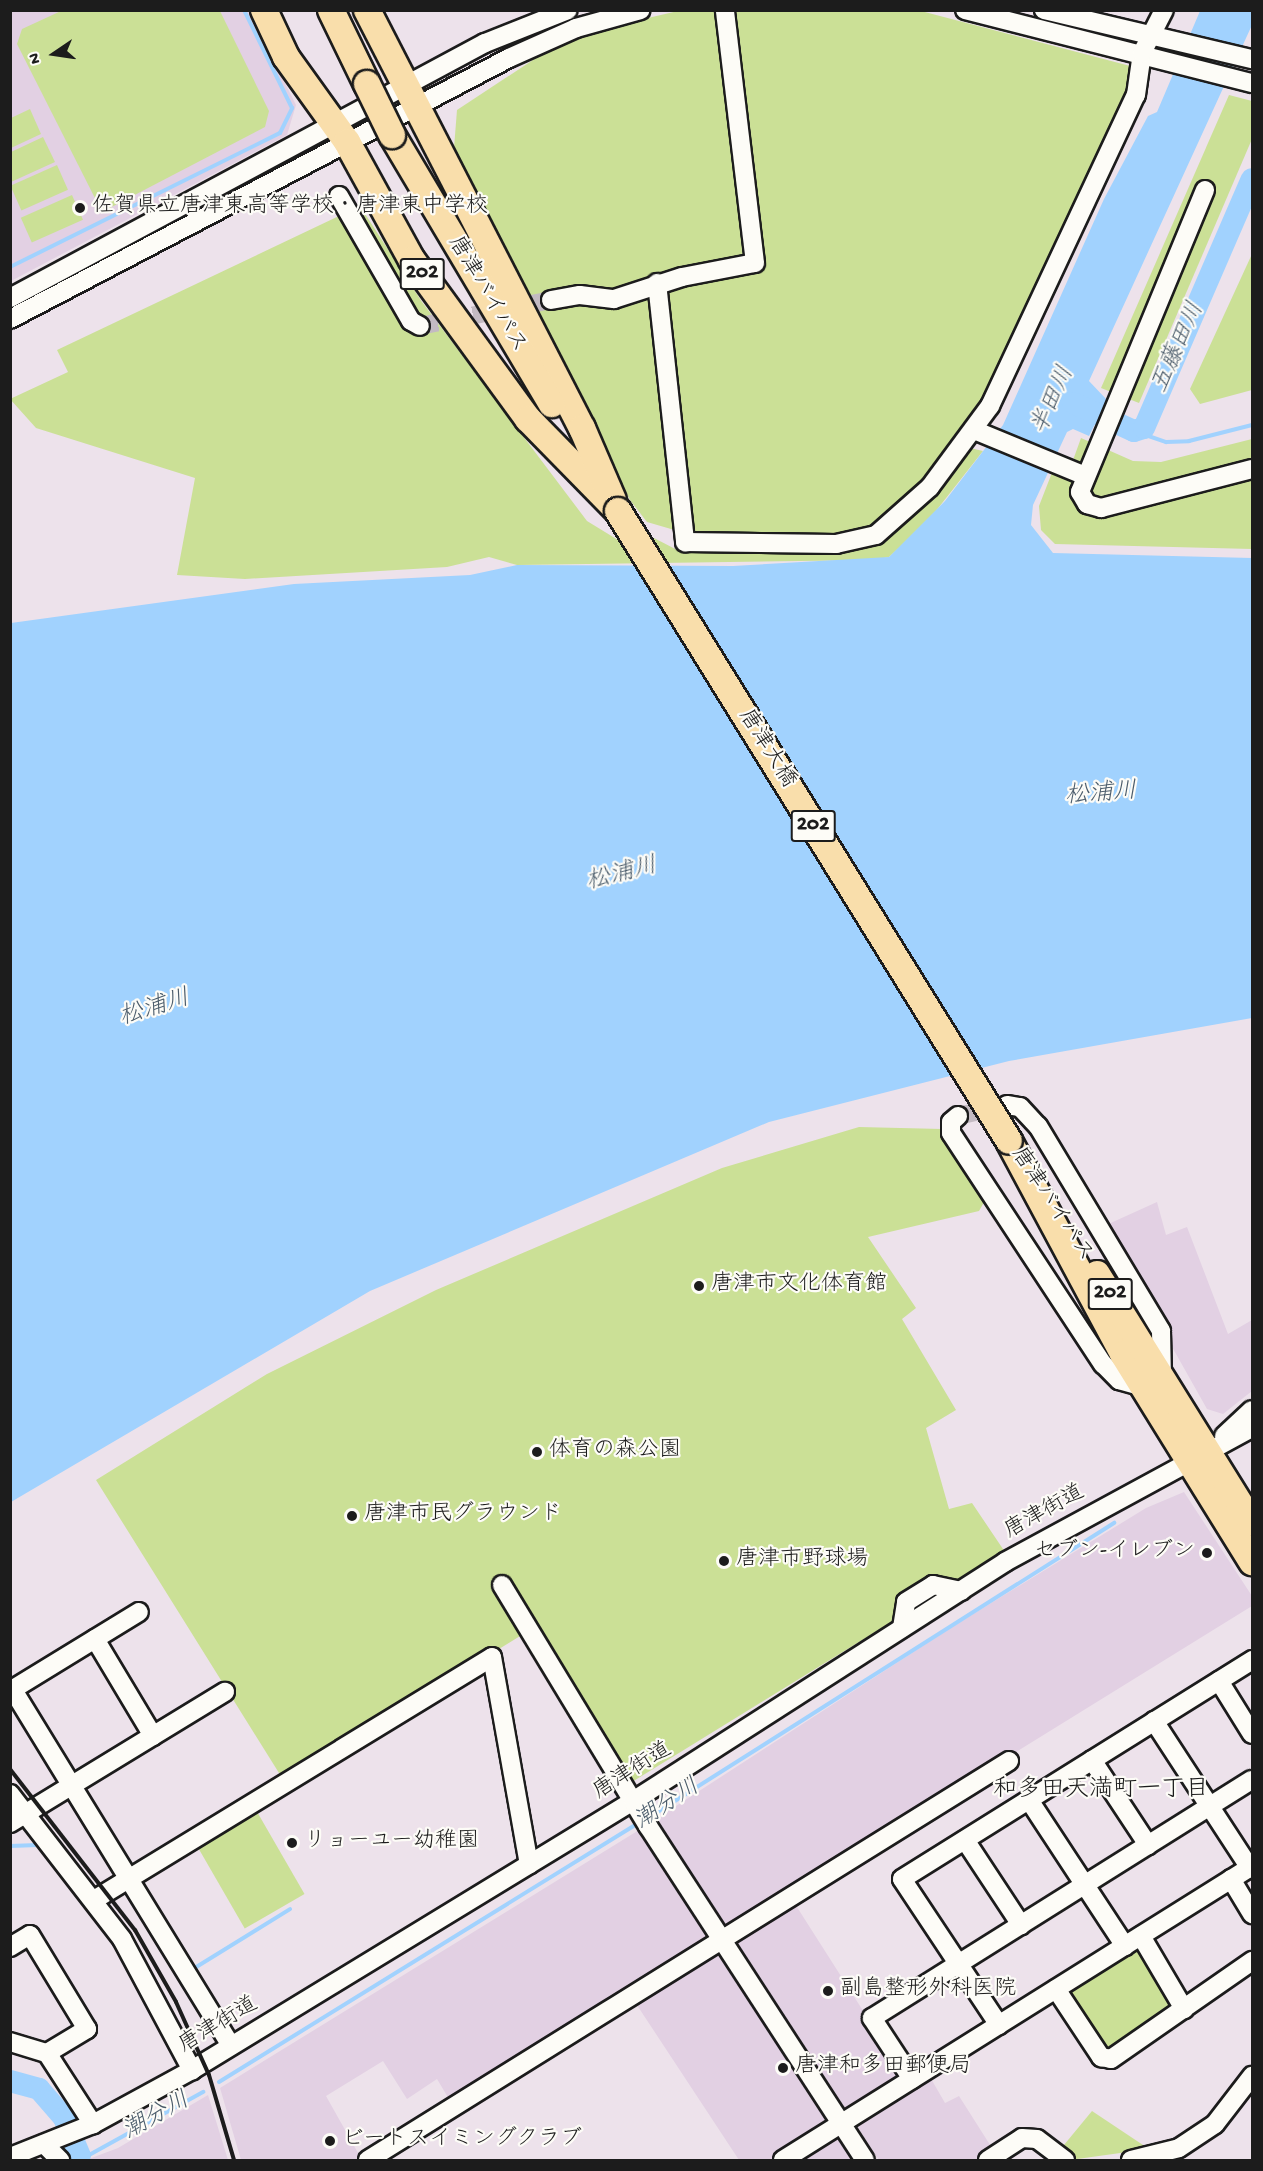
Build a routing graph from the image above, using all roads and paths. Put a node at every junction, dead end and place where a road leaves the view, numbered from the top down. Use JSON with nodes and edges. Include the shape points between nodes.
{"nodes":[{"id":1,"x":264,"y":10,"type":"edge"},
{"id":2,"x":331,"y":10,"type":"edge"},
{"id":3,"x":367,"y":10,"type":"edge"},
{"id":4,"x":568,"y":10,"type":"edge"},
{"id":5,"x":641,"y":10,"type":"edge"},
{"id":6,"x":725,"y":10,"type":"edge"},
{"id":7,"x":964,"y":10,"type":"edge"},
{"id":8,"x":1044,"y":10,"type":"edge"},
{"id":9,"x":1164,"y":10,"type":"edge"},
{"id":10,"x":1149,"y":35,"type":"junction"},
{"id":11,"x":1142,"y":53,"type":"junction"},
{"id":12,"x":1252,"y":59,"type":"edge"},
{"id":13,"x":1252,"y":83,"type":"edge"},
{"id":14,"x":409,"y":97,"type":"junction"},
{"id":15,"x":340,"y":135,"type":"junction"},
{"id":16,"x":1205,"y":190,"type":"dead end"},
{"id":17,"x":339,"y":196,"type":"dead end"},
{"id":18,"x":657,"y":283,"type":"junction"},
{"id":19,"x":10,"y":298,"type":"edge"},
{"id":20,"x":551,"y":300,"type":"tunnel mouth"},
{"id":21,"x":10,"y":319,"type":"edge"},
{"id":22,"x":420,"y":326,"type":"dead end"},
{"id":23,"x":974,"y":430,"type":"junction"},
{"id":24,"x":1252,"y":469,"type":"edge"},
{"id":25,"x":1083,"y":475,"type":"junction"},
{"id":26,"x":618,"y":511,"type":"junction"},
{"id":27,"x":1007,"y":1105,"type":"tunnel mouth"},
{"id":28,"x":958,"y":1116,"type":"dead end"},
{"id":29,"x":1009,"y":1141,"type":"joint"},
{"id":30,"x":1153,"y":1382,"type":"junction"},
{"id":31,"x":1252,"y":1410,"type":"edge"},
{"id":32,"x":1252,"y":1428,"type":"edge"},
{"id":33,"x":1198,"y":1456,"type":"junction"},
{"id":34,"x":1252,"y":1524,"type":"edge"},
{"id":35,"x":1252,"y":1562,"type":"edge"},
{"id":36,"x":502,"y":1585,"type":"dead end"},
{"id":37,"x":139,"y":1612,"type":"dead end"},
{"id":38,"x":95,"y":1639,"type":"junction"},
{"id":39,"x":1252,"y":1660,"type":"edge"},
{"id":40,"x":1219,"y":1681,"type":"junction"},
{"id":41,"x":12,"y":1690,"type":"edge"},
{"id":42,"x":225,"y":1692,"type":"dead end"},
{"id":43,"x":1154,"y":1721,"type":"junction"},
{"id":44,"x":151,"y":1732,"type":"junction"},
{"id":45,"x":1252,"y":1734,"type":"edge"},
{"id":46,"x":1092,"y":1760,"type":"junction"},
{"id":47,"x":1009,"y":1761,"type":"dead end"},
{"id":48,"x":1252,"y":1780,"type":"edge"},
{"id":49,"x":72,"y":1786,"type":"junction"},
{"id":50,"x":10,"y":1794,"type":"edge"},
{"id":51,"x":1029,"y":1800,"type":"junction"},
{"id":52,"x":1210,"y":1806,"type":"junction"},
{"id":53,"x":641,"y":1814,"type":"junction"},
{"id":54,"x":18,"y":1818,"type":"edge"},
{"id":55,"x":965,"y":1840,"type":"junction"},
{"id":56,"x":1148,"y":1845,"type":"junction"},
{"id":57,"x":529,"y":1865,"type":"junction"},
{"id":58,"x":1251,"y":1867,"type":"edge"},
{"id":59,"x":128,"y":1879,"type":"junction"},
{"id":60,"x":1231,"y":1879,"type":"junction"},
{"id":61,"x":1084,"y":1885,"type":"junction"},
{"id":62,"x":94,"y":1900,"type":"junction"},
{"id":63,"x":1252,"y":1914,"type":"edge"},
{"id":64,"x":1021,"y":1925,"type":"junction"},
{"id":65,"x":1141,"y":1935,"type":"junction"},
{"id":66,"x":721,"y":1940,"type":"junction"},
{"id":67,"x":1125,"y":1946,"type":"junction"},
{"id":68,"x":10,"y":1947,"type":"edge"},
{"id":69,"x":1252,"y":1961,"type":"edge"},
{"id":70,"x":959,"y":1964,"type":"junction"},
{"id":71,"x":1056,"y":1989,"type":"junction"},
{"id":72,"x":1184,"y":2008,"type":"junction"},
{"id":73,"x":999,"y":2025,"type":"junction"},
{"id":74,"x":10,"y":2042,"type":"edge"},
{"id":75,"x":231,"y":2046,"type":"junction"},
{"id":76,"x":47,"y":2053,"type":"junction"},
{"id":77,"x":192,"y":2070,"type":"junction"},
{"id":78,"x":1252,"y":2076,"type":"edge"},
{"id":79,"x":912,"y":2079,"type":"junction"},
{"id":80,"x":841,"y":2124,"type":"junction"},
{"id":81,"x":87,"y":2127,"type":"junction"},
{"id":82,"x":51,"y":2141,"type":"junction"},
{"id":83,"x":10,"y":2157,"type":"edge"},
{"id":84,"x":60,"y":2160,"type":"edge"},
{"id":85,"x":368,"y":2160,"type":"edge"},
{"id":86,"x":783,"y":2160,"type":"edge"},
{"id":87,"x":865,"y":2160,"type":"edge"},
{"id":88,"x":988,"y":2160,"type":"edge"},
{"id":89,"x":1065,"y":2160,"type":"edge"},
{"id":90,"x":1131,"y":2160,"type":"edge"}],
"edges":[{"from":1,"to":15,"type":"highway","number":"202"},
{"from":2,"to":26,"type":"highway","name":"唐津バイパス","number":"202","bridge":true,"via":[[392,135]]},
{"from":3,"to":14,"type":"highway","number":"202"},
{"from":4,"to":14,"type":"street","via":[[485,43]]},
{"from":5,"to":14,"type":"street","via":[[560,35]]},
{"from":6,"to":18,"type":"street","via":[[755,262]]},
{"from":7,"to":11,"type":"street"},
{"from":8,"to":10,"type":"street"},
{"from":9,"to":10,"type":"street"},
{"from":10,"to":11,"type":"street"},
{"from":10,"to":12,"type":"street"},
{"from":11,"to":13,"type":"street"},
{"from":11,"to":23,"type":"street","via":[[1136,95],[1034,319]]},
{"from":14,"to":15,"type":"street"},
{"from":14,"to":26,"type":"highway","number":"202","via":[[582,428]]},
{"from":15,"to":19,"type":"street"},
{"from":15,"to":21,"type":"street"},
{"from":15,"to":26,"type":"highway","number":"202","via":[[412,260],[528,419]]},
{"from":16,"to":25,"type":"street"},
{"from":17,"to":22,"type":"street","via":[[411,321]]},
{"from":18,"to":20,"type":"street","via":[[614,299],[579,295]]},
{"from":18,"to":23,"type":"street","via":[[685,542],[836,544],[876,535],[930,487]]},
{"from":23,"to":25,"type":"street"},
{"from":24,"to":25,"type":"street","via":[[1101,508],[1083,499]]},
{"from":26,"to":29,"type":"highway","name":"唐津大橋","number":"202","bridge":true},
{"from":27,"to":30,"type":"street","via":[[1020,1107],[1038,1126],[1161,1331]]},
{"from":28,"to":30,"type":"street","via":[[951,1122],[951,1132],[1103,1364],[1119,1380]]},
{"from":29,"to":30,"type":"highway","name":"唐津バイパス","number":"202"},
{"from":30,"to":33,"type":"highway","name":"唐津バイパス","number":"202"},
{"from":31,"to":33,"type":"street"},
{"from":32,"to":33,"type":"street"},
{"from":33,"to":34,"type":"highway","name":"唐津バイパス","number":"202"},
{"from":33,"to":35,"type":"highway","name":"唐津バイパス","number":"202"},
{"from":33,"to":53,"type":"street","name":"唐津街道","via":[[902,1628]]},
{"from":36,"to":53,"type":"street"},
{"from":37,"to":38,"type":"street"},
{"from":38,"to":41,"type":"street"},
{"from":38,"to":44,"type":"street"},
{"from":39,"to":40,"type":"street"},
{"from":40,"to":43,"type":"street"},
{"from":40,"to":45,"type":"street"},
{"from":41,"to":49,"type":"street"},
{"from":42,"to":44,"type":"street"},
{"from":43,"to":46,"type":"street"},
{"from":43,"to":52,"type":"street"},
{"from":44,"to":49,"type":"street"},
{"from":46,"to":51,"type":"street"},
{"from":46,"to":56,"type":"street"},
{"from":47,"to":66,"type":"street"},
{"from":48,"to":52,"type":"street"},
{"from":49,"to":54,"type":"street"},
{"from":49,"to":59,"type":"street"},
{"from":50,"to":54,"type":"street"},
{"from":51,"to":55,"type":"street"},
{"from":51,"to":61,"type":"street"},
{"from":52,"to":56,"type":"street"},
{"from":52,"to":58,"type":"street"},
{"from":53,"to":57,"type":"street","name":"唐津街道"},
{"from":53,"to":66,"type":"street"},
{"from":54,"to":62,"type":"street"},
{"from":55,"to":64,"type":"street"},
{"from":55,"to":70,"type":"street","via":[[902,1879]]},
{"from":56,"to":61,"type":"street"},
{"from":57,"to":59,"type":"street","via":[[492,1658]]},
{"from":57,"to":75,"type":"street","name":"唐津街道"},
{"from":58,"to":60,"type":"street"},
{"from":59,"to":62,"type":"street"},
{"from":59,"to":75,"type":"street"},
{"from":60,"to":63,"type":"street"},
{"from":60,"to":65,"type":"street"},
{"from":61,"to":64,"type":"street"},
{"from":61,"to":67,"type":"street"},
{"from":62,"to":77,"type":"street","via":[[122,1939]]},
{"from":64,"to":70,"type":"street"},
{"from":65,"to":67,"type":"street"},
{"from":65,"to":72,"type":"street"},
{"from":66,"to":80,"type":"street"},
{"from":66,"to":85,"type":"street"},
{"from":67,"to":71,"type":"street"},
{"from":68,"to":76,"type":"street","via":[[30,1935],[87,2029]]},
{"from":69,"to":72,"type":"street"},
{"from":70,"to":73,"type":"street"},
{"from":70,"to":79,"type":"street","via":[[872,2018]]},
{"from":71,"to":72,"type":"street","via":[[1101,2057],[1111,2059]]},
{"from":71,"to":73,"type":"street"},
{"from":73,"to":79,"type":"street"},
{"from":74,"to":76,"type":"street"},
{"from":75,"to":77,"type":"street","name":"唐津街道"},
{"from":76,"to":81,"type":"street"},
{"from":77,"to":81,"type":"street","name":"唐津街道"},
{"from":78,"to":90,"type":"street","via":[[1215,2124],[1179,2148]]},
{"from":79,"to":80,"type":"street"},
{"from":80,"to":86,"type":"street"},
{"from":80,"to":87,"type":"street"},
{"from":81,"to":82,"type":"street","name":"唐津街道"},
{"from":82,"to":83,"type":"street"},
{"from":82,"to":84,"type":"street"},
{"from":88,"to":89,"type":"street","via":[[1022,2138],[1037,2139]]}]}
